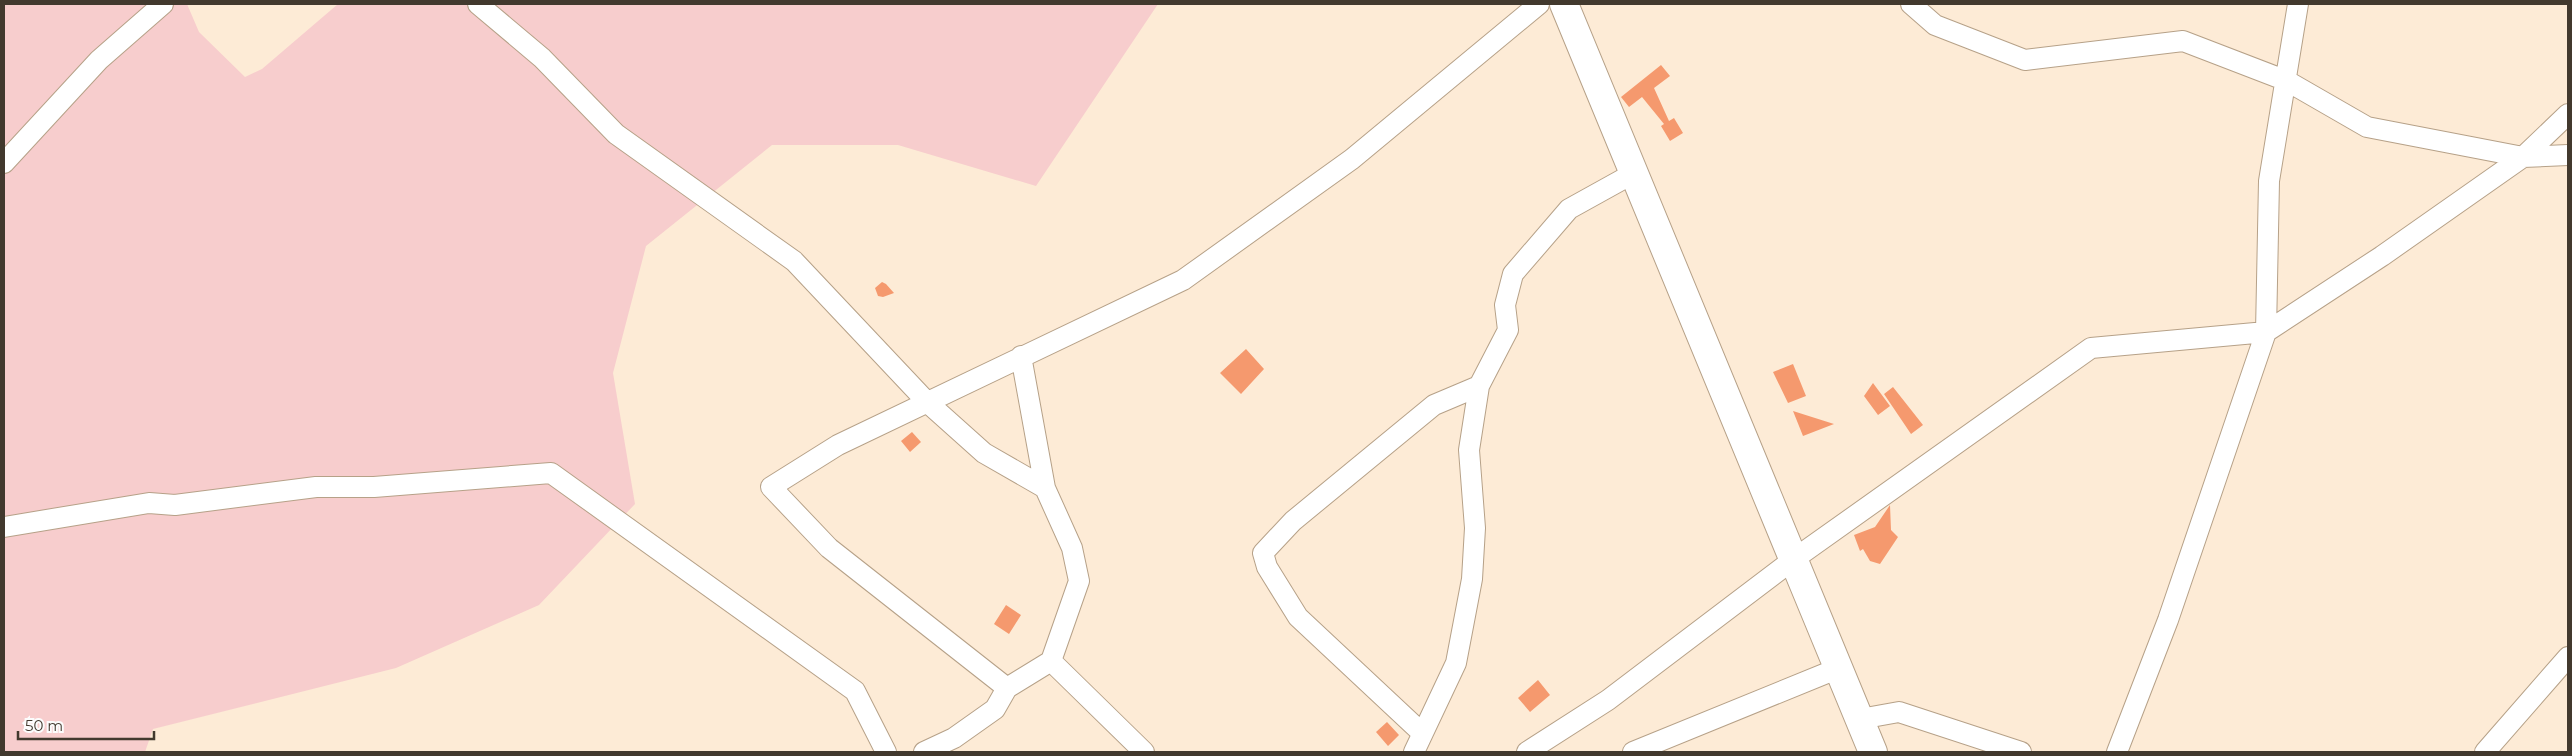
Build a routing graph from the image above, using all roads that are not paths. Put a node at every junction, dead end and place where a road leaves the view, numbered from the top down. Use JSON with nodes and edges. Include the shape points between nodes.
{"nodes":[{"id":1,"x":163,"y":4,"type":"edge"},
{"id":2,"x":478,"y":4,"type":"edge"},
{"id":3,"x":1539,"y":4,"type":"edge"},
{"id":4,"x":1564,"y":4,"type":"edge"},
{"id":5,"x":1911,"y":4,"type":"edge"},
{"id":6,"x":2298,"y":4,"type":"edge"},
{"id":7,"x":2286,"y":81,"type":"junction"},
{"id":8,"x":2568,"y":114,"type":"edge"},
{"id":9,"x":2568,"y":154,"type":"edge"},
{"id":10,"x":2523,"y":157,"type":"junction"},
{"id":11,"x":4,"y":163,"type":"edge"},
{"id":12,"x":1634,"y":174,"type":"junction"},
{"id":13,"x":2266,"y":332,"type":"junction"},
{"id":14,"x":1020,"y":356,"type":"junction"},
{"id":15,"x":1479,"y":386,"type":"junction"},
{"id":16,"x":927,"y":402,"type":"junction"},
{"id":17,"x":1045,"y":488,"type":"junction"},
{"id":18,"x":4,"y":527,"type":"edge"},
{"id":19,"x":1794,"y":559,"type":"junction"},
{"id":20,"x":2568,"y":657,"type":"edge"},
{"id":21,"x":1052,"y":661,"type":"junction"},
{"id":22,"x":1839,"y":668,"type":"junction"},
{"id":23,"x":1007,"y":688,"type":"junction"},
{"id":24,"x":1860,"y":719,"type":"junction"},
{"id":25,"x":1422,"y":732,"type":"junction"},
{"id":26,"x":886,"y":752,"type":"edge"},
{"id":27,"x":924,"y":752,"type":"edge"},
{"id":28,"x":1144,"y":752,"type":"edge"},
{"id":29,"x":1414,"y":752,"type":"edge"},
{"id":30,"x":1527,"y":752,"type":"edge"},
{"id":31,"x":1633,"y":752,"type":"edge"},
{"id":32,"x":1873,"y":752,"type":"edge"},
{"id":33,"x":2021,"y":752,"type":"edge"},
{"id":34,"x":2117,"y":752,"type":"edge"},
{"id":35,"x":2486,"y":752,"type":"edge"}],
"edges":[{"from":1,"to":11,"type":"street","via":[[99,60]]},
{"from":2,"to":16,"type":"street","via":[[542,58],[616,134],[794,260]]},
{"from":3,"to":14,"type":"street","via":[[1352,159],[1183,280]]},
{"from":4,"to":12,"type":"main road"},
{"from":5,"to":7,"type":"street","via":[[1936,25],[2025,60],[2183,41]]},
{"from":6,"to":7,"type":"street"},
{"from":7,"to":10,"type":"street","via":[[2367,126]]},
{"from":7,"to":13,"type":"street","via":[[2269,181]]},
{"from":8,"to":10,"type":"street"},
{"from":9,"to":10,"type":"street"},
{"from":10,"to":13,"type":"street"},
{"from":12,"to":15,"type":"street","via":[[1569,209],[1513,274],[1505,306],[1508,330]]},
{"from":12,"to":19,"type":"main road"},
{"from":13,"to":19,"type":"street","via":[[2092,348]]},
{"from":13,"to":34,"type":"street","via":[[2168,620]]},
{"from":14,"to":16,"type":"street"},
{"from":14,"to":17,"type":"street"},
{"from":15,"to":25,"type":"street","via":[[1469,450],[1474,528],[1472,579],[1456,663]]},
{"from":15,"to":25,"type":"street","via":[[1434,405],[1293,521],[1264,552],[1267,567],[1298,617]]},
{"from":16,"to":17,"type":"street","via":[[984,453]]},
{"from":16,"to":23,"type":"street","via":[[838,445],[771,487],[829,548]]},
{"from":17,"to":21,"type":"street","via":[[1072,548],[1079,581]]},
{"from":18,"to":26,"type":"street","via":[[149,503],[175,505],[316,486],[374,486],[551,473],[855,691]]},
{"from":19,"to":22,"type":"main road"},
{"from":19,"to":30,"type":"street","via":[[1608,700]]},
{"from":20,"to":35,"type":"street"},
{"from":21,"to":23,"type":"street"},
{"from":21,"to":28,"type":"street"},
{"from":22,"to":24,"type":"main road"},
{"from":22,"to":31,"type":"street"},
{"from":23,"to":27,"type":"street","via":[[995,708],[954,738]]},
{"from":24,"to":32,"type":"main road"},
{"from":24,"to":33,"type":"street","via":[[1899,712]]},
{"from":25,"to":29,"type":"street"}]}
